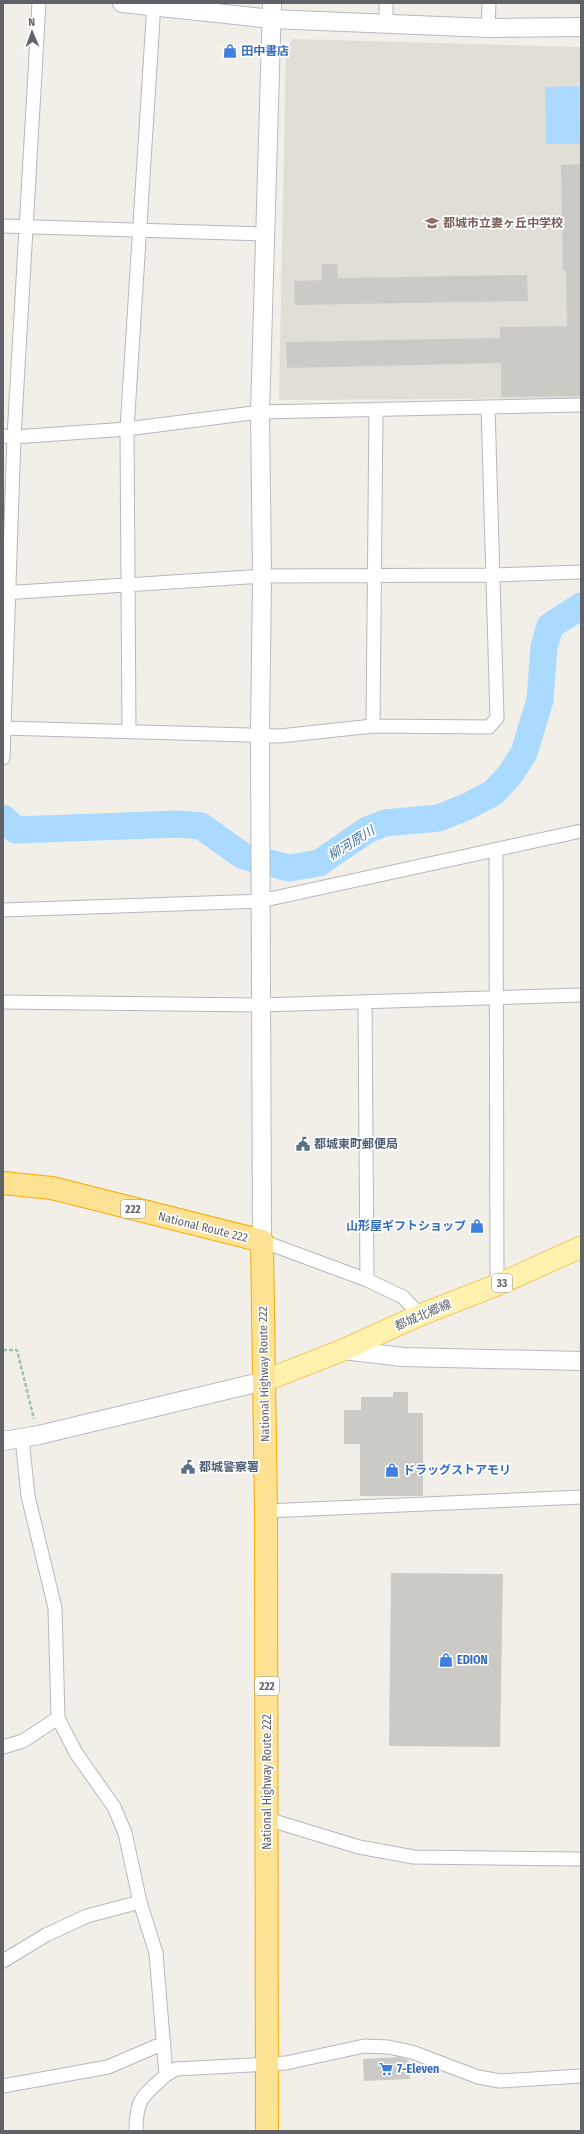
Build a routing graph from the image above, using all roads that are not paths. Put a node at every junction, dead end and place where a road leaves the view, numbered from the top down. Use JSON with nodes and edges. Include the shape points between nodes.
{"nodes":[{"id":1,"x":39,"y":3,"type":"edge"},
{"id":2,"x":122,"y":3,"type":"edge"},
{"id":3,"x":386,"y":3,"type":"edge"},
{"id":4,"x":488,"y":3,"type":"edge"},
{"id":5,"x":154,"y":5,"type":"edge"},
{"id":6,"x":272,"y":11,"type":"edge"},
{"id":7,"x":386,"y":24,"type":"junction"},
{"id":8,"x":581,"y":27,"type":"edge"},
{"id":9,"x":488,"y":28,"type":"junction"},
{"id":10,"x":3,"y":226,"type":"edge"},
{"id":11,"x":27,"y":227,"type":"junction"},
{"id":12,"x":140,"y":230,"type":"junction"},
{"id":13,"x":266,"y":234,"type":"junction"},
{"id":14,"x":581,"y":405,"type":"edge"},
{"id":15,"x":488,"y":407,"type":"junction"},
{"id":16,"x":376,"y":409,"type":"junction"},
{"id":17,"x":260,"y":412,"type":"junction"},
{"id":18,"x":127,"y":429,"type":"junction"},
{"id":19,"x":8,"y":436,"type":"edge"},
{"id":20,"x":581,"y":572,"type":"edge"},
{"id":21,"x":374,"y":574,"type":"junction"},
{"id":22,"x":494,"y":575,"type":"junction"},
{"id":23,"x":262,"y":576,"type":"junction"},
{"id":24,"x":127,"y":583,"type":"junction"},
{"id":25,"x":5,"y":593,"type":"edge"},
{"id":26,"x":373,"y":726,"type":"junction"},
{"id":27,"x":3,"y":728,"type":"edge"},
{"id":28,"x":129,"y":732,"type":"junction"},
{"id":29,"x":260,"y":736,"type":"junction"},
{"id":30,"x":3,"y":758,"type":"edge"},
{"id":31,"x":581,"y":831,"type":"edge"},
{"id":32,"x":496,"y":851,"type":"junction"},
{"id":33,"x":260,"y":901,"type":"junction"},
{"id":34,"x":3,"y":910,"type":"edge"},
{"id":35,"x":581,"y":995,"type":"edge"},
{"id":36,"x":496,"y":997,"type":"junction"},
{"id":37,"x":3,"y":1002,"type":"edge"},
{"id":38,"x":365,"y":1003,"type":"junction"},
{"id":39,"x":261,"y":1005,"type":"junction"},
{"id":40,"x":3,"y":1183,"type":"edge"},
{"id":41,"x":262,"y":1241,"type":"junction"},
{"id":42,"x":581,"y":1247,"type":"edge"},
{"id":43,"x":367,"y":1280,"type":"junction"},
{"id":44,"x":497,"y":1285,"type":"junction"},
{"id":45,"x":420,"y":1315,"type":"junction"},
{"id":46,"x":343,"y":1350,"type":"junction"},
{"id":47,"x":581,"y":1361,"type":"edge"},
{"id":48,"x":264,"y":1381,"type":"junction"},
{"id":49,"x":30,"y":1436,"type":"junction"},
{"id":50,"x":3,"y":1441,"type":"edge"},
{"id":51,"x":581,"y":1497,"type":"edge"},
{"id":52,"x":266,"y":1511,"type":"junction"},
{"id":53,"x":58,"y":1718,"type":"junction"},
{"id":54,"x":3,"y":1747,"type":"edge"},
{"id":55,"x":267,"y":1819,"type":"junction"},
{"id":56,"x":581,"y":1859,"type":"edge"},
{"id":57,"x":140,"y":1902,"type":"junction"},
{"id":58,"x":3,"y":1961,"type":"edge"},
{"id":59,"x":164,"y":2043,"type":"junction"},
{"id":60,"x":266,"y":2064,"type":"junction"},
{"id":61,"x":166,"y":2075,"type":"junction"},
{"id":62,"x":581,"y":2076,"type":"edge"},
{"id":63,"x":3,"y":2086,"type":"edge"},
{"id":64,"x":136,"y":2131,"type":"edge"},
{"id":65,"x":266,"y":2131,"type":"edge"}],
"edges":[{"from":1,"to":11,"type":"street"},
{"from":2,"to":5,"type":"street"},
{"from":3,"to":7,"type":"street"},
{"from":4,"to":9,"type":"street"},
{"from":5,"to":6,"type":"street"},
{"from":5,"to":12,"type":"street"},
{"from":6,"to":7,"type":"street"},
{"from":6,"to":13,"type":"street"},
{"from":7,"to":9,"type":"street"},
{"from":8,"to":9,"type":"street"},
{"from":10,"to":11,"type":"street"},
{"from":11,"to":12,"type":"street"},
{"from":11,"to":19,"type":"street"},
{"from":12,"to":13,"type":"street"},
{"from":12,"to":18,"type":"street"},
{"from":13,"to":17,"type":"street"},
{"from":14,"to":15,"type":"street"},
{"from":15,"to":16,"type":"street"},
{"from":15,"to":22,"type":"street"},
{"from":16,"to":17,"type":"street"},
{"from":16,"to":21,"type":"street"},
{"from":17,"to":18,"type":"street"},
{"from":17,"to":23,"type":"street"},
{"from":18,"to":19,"type":"street"},
{"from":18,"to":24,"type":"street"},
{"from":19,"to":25,"type":"street"},
{"from":20,"to":22,"type":"street"},
{"from":21,"to":22,"type":"street"},
{"from":21,"to":23,"type":"street"},
{"from":21,"to":26,"type":"street"},
{"from":22,"to":26,"type":"street","via":[[497,718],[489,727]]},
{"from":23,"to":24,"type":"street"},
{"from":23,"to":29,"type":"street"},
{"from":24,"to":25,"type":"street"},
{"from":24,"to":28,"type":"street"},
{"from":25,"to":27,"type":"street"},
{"from":26,"to":29,"type":"street"},
{"from":27,"to":28,"type":"street"},
{"from":27,"to":30,"type":"street"},
{"from":28,"to":29,"type":"street"},
{"from":29,"to":33,"type":"street"},
{"from":31,"to":32,"type":"street"},
{"from":32,"to":33,"type":"street"},
{"from":32,"to":36,"type":"street"},
{"from":33,"to":34,"type":"street"},
{"from":33,"to":39,"type":"street"},
{"from":35,"to":36,"type":"street"},
{"from":36,"to":38,"type":"street"},
{"from":36,"to":44,"type":"street"},
{"from":37,"to":39,"type":"street"},
{"from":38,"to":39,"type":"street"},
{"from":38,"to":43,"type":"street"},
{"from":39,"to":41,"type":"street"},
{"from":40,"to":41,"type":"highway","name":"National Route 222","number":"222","via":[[52,1188]]},
{"from":41,"to":43,"type":"street"},
{"from":41,"to":48,"type":"highway","name":"National Highway Route 222","number":"222"},
{"from":42,"to":44,"type":"main road","name":"都城北郷線","number":"33"},
{"from":43,"to":45,"type":"street","via":[[404,1297]]},
{"from":44,"to":45,"type":"main road","name":"都城北郷線","number":"33"},
{"from":45,"to":46,"type":"main road","name":"都城北郷線","number":"33"},
{"from":46,"to":47,"type":"street","via":[[403,1357]]},
{"from":46,"to":48,"type":"main road","name":"都城北郷線","number":"33"},
{"from":48,"to":49,"type":"street"},
{"from":48,"to":52,"type":"highway","name":"National Highway Route 222","number":"222"},
{"from":49,"to":50,"type":"street"},
{"from":49,"to":53,"type":"street","via":[[28,1496],[55,1608]]},
{"from":51,"to":52,"type":"street"},
{"from":52,"to":55,"type":"highway","name":"National Highway Route 222","number":"222"},
{"from":53,"to":54,"type":"street","via":[[23,1742]]},
{"from":53,"to":57,"type":"street","via":[[76,1753],[114,1807],[125,1833]]},
{"from":55,"to":56,"type":"street","via":[[359,1847],[414,1857]]},
{"from":55,"to":60,"type":"highway","name":"National Highway Route 222","number":"222"},
{"from":57,"to":58,"type":"street","via":[[87,1916],[46,1935]]},
{"from":57,"to":59,"type":"street","via":[[156,1953]]},
{"from":59,"to":61,"type":"street"},
{"from":59,"to":63,"type":"street","via":[[108,2067]]},
{"from":60,"to":61,"type":"street","via":[[176,2069]]},
{"from":60,"to":62,"type":"street","via":[[286,2063],[364,2046],[412,2052],[478,2077],[500,2081]]},
{"from":60,"to":65,"type":"highway","name":"National Highway Route 222","number":"222"},
{"from":61,"to":64,"type":"street","via":[[144,2094],[136,2110]]}]}
